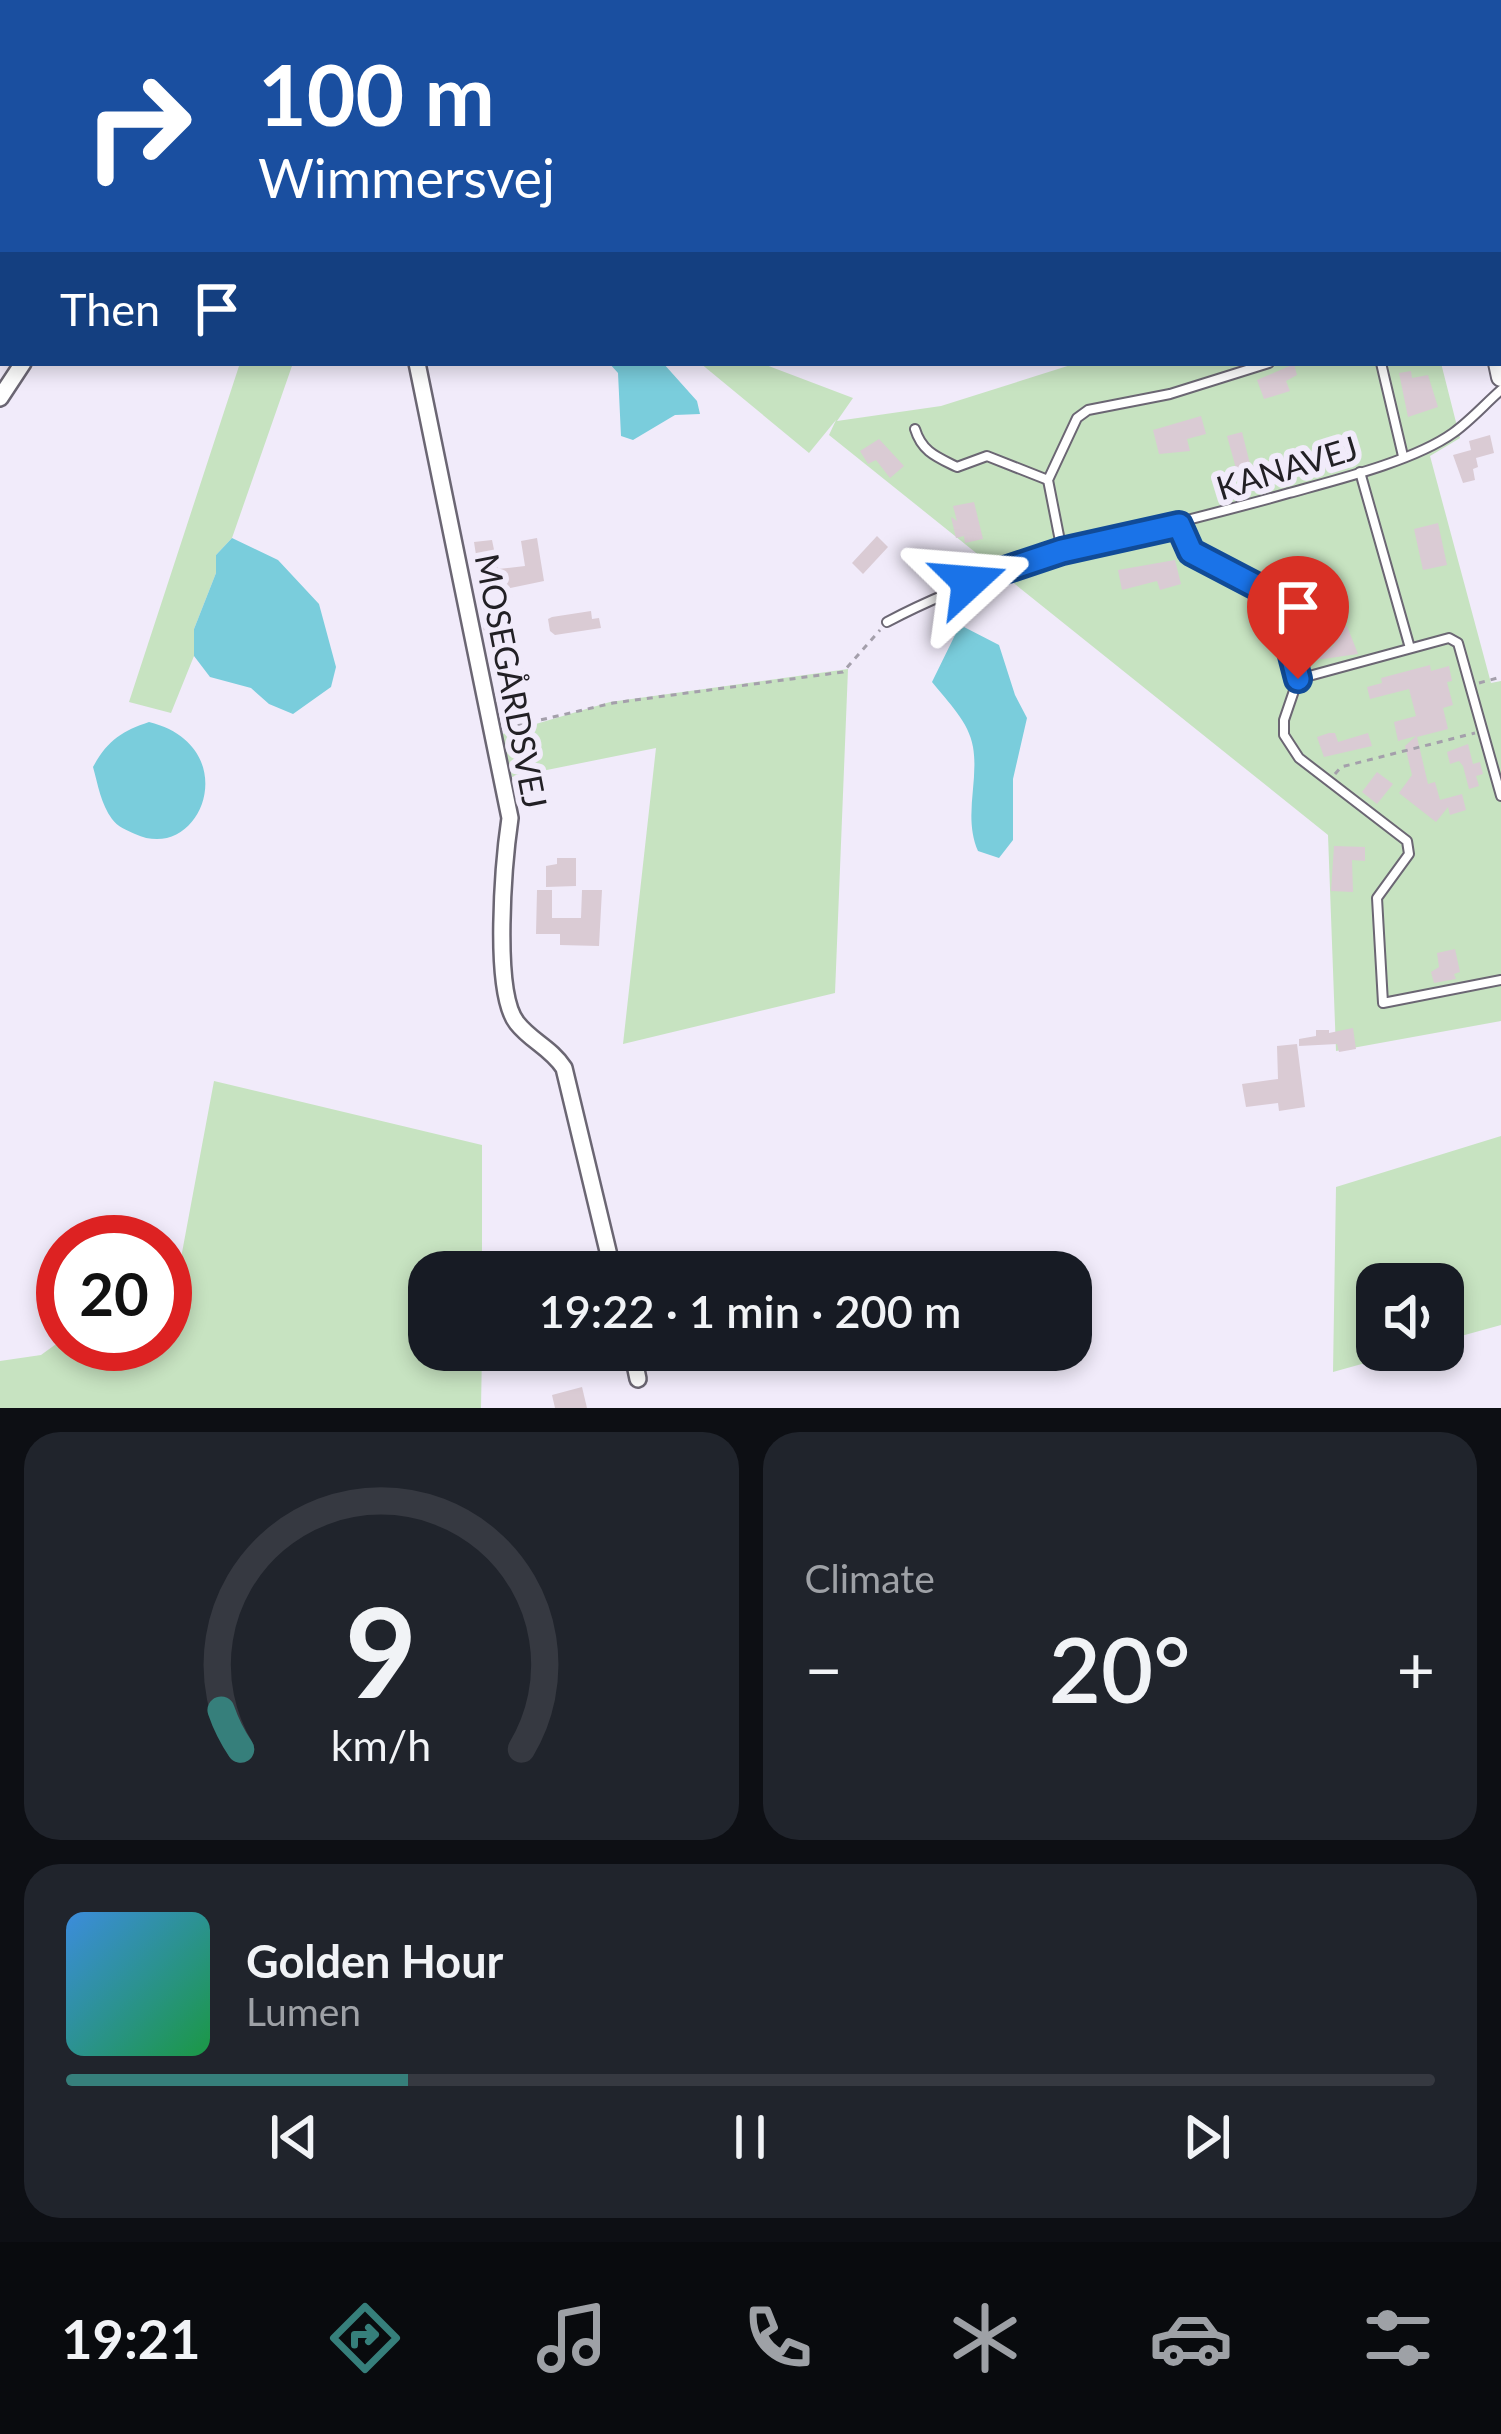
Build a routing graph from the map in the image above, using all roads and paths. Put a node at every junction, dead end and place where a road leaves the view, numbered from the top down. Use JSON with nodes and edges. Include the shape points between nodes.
{"nodes":[{"id":1,"x":21,"y":366,"type":"edge"},
{"id":2,"x":418,"y":366,"type":"edge"},
{"id":3,"x":1259,"y":366,"type":"edge"},
{"id":4,"x":1382,"y":366,"type":"edge"},
{"id":5,"x":1501,"y":390,"type":"edge"},
{"id":6,"x":0,"y":398,"type":"edge"},
{"id":7,"x":915,"y":429,"type":"dead end"},
{"id":8,"x":1403,"y":456,"type":"junction"},
{"id":9,"x":1360,"y":472,"type":"junction"},
{"id":10,"x":1048,"y":481,"type":"junction"},
{"id":11,"x":1179,"y":525,"type":"junction"},
{"id":12,"x":1062,"y":551,"type":"junction"},
{"id":13,"x":887,"y":622,"type":"joint"},
{"id":14,"x":1410,"y":648,"type":"junction"},
{"id":15,"x":1501,"y":677,"type":"edge"},
{"id":16,"x":1298,"y":679,"type":"junction"},
{"id":17,"x":1470,"y":685,"type":"junction"},
{"id":18,"x":492,"y":731,"type":"junction"},
{"id":19,"x":1482,"y":732,"type":"junction"},
{"id":20,"x":1328,"y":782,"type":"junction"},
{"id":21,"x":1501,"y":796,"type":"edge"},
{"id":22,"x":1501,"y":980,"type":"edge"},
{"id":23,"x":608,"y":1251,"type":"edge"},
{"id":24,"x":636,"y":1371,"type":"edge"},
{"id":25,"x":638,"y":1379,"type":"dead end"}],
"edges":[{"from":1,"to":6,"type":"street"},
{"from":2,"to":18,"type":"street","name":"MOSEGÅRDSVEJ"},
{"from":3,"to":10,"type":"lane","via":[[1088,410]]},
{"from":4,"to":8,"type":"lane"},
{"from":5,"to":8,"type":"lane","name":"KANAVEJ","via":[[1451,435]]},
{"from":7,"to":10,"type":"lane","via":[[931,455],[957,467],[987,456]]},
{"from":8,"to":9,"type":"lane","name":"KANAVEJ"},
{"from":9,"to":11,"type":"lane","name":"KANAVEJ"},
{"from":9,"to":14,"type":"lane"},
{"from":10,"to":12,"type":"lane"},
{"from":11,"to":12,"type":"lane","name":"KANAVEJ"},
{"from":11,"to":16,"type":"lane","via":[[1191,552],[1277,597]]},
{"from":12,"to":13,"type":"lane","name":"KANAVEJ","via":[[941,593]]},
{"from":13,"to":18,"type":"path","via":[[844,672],[613,704]]},
{"from":14,"to":16,"type":"lane"},
{"from":14,"to":17,"type":"lane","via":[[1458,643]]},
{"from":15,"to":17,"type":"path"},
{"from":16,"to":20,"type":"lane","via":[[1284,735]]},
{"from":17,"to":19,"type":"lane"},
{"from":18,"to":23,"type":"street","name":"MOSEGÅRDSVEJ","via":[[511,818],[502,872],[506,999],[517,1024],[564,1068]]},
{"from":19,"to":20,"type":"path","via":[[1341,767]]},
{"from":19,"to":21,"type":"lane"},
{"from":20,"to":22,"type":"lane","via":[[1407,841],[1409,854],[1377,898],[1383,1003]]},
{"from":24,"to":25,"type":"street"}]}
